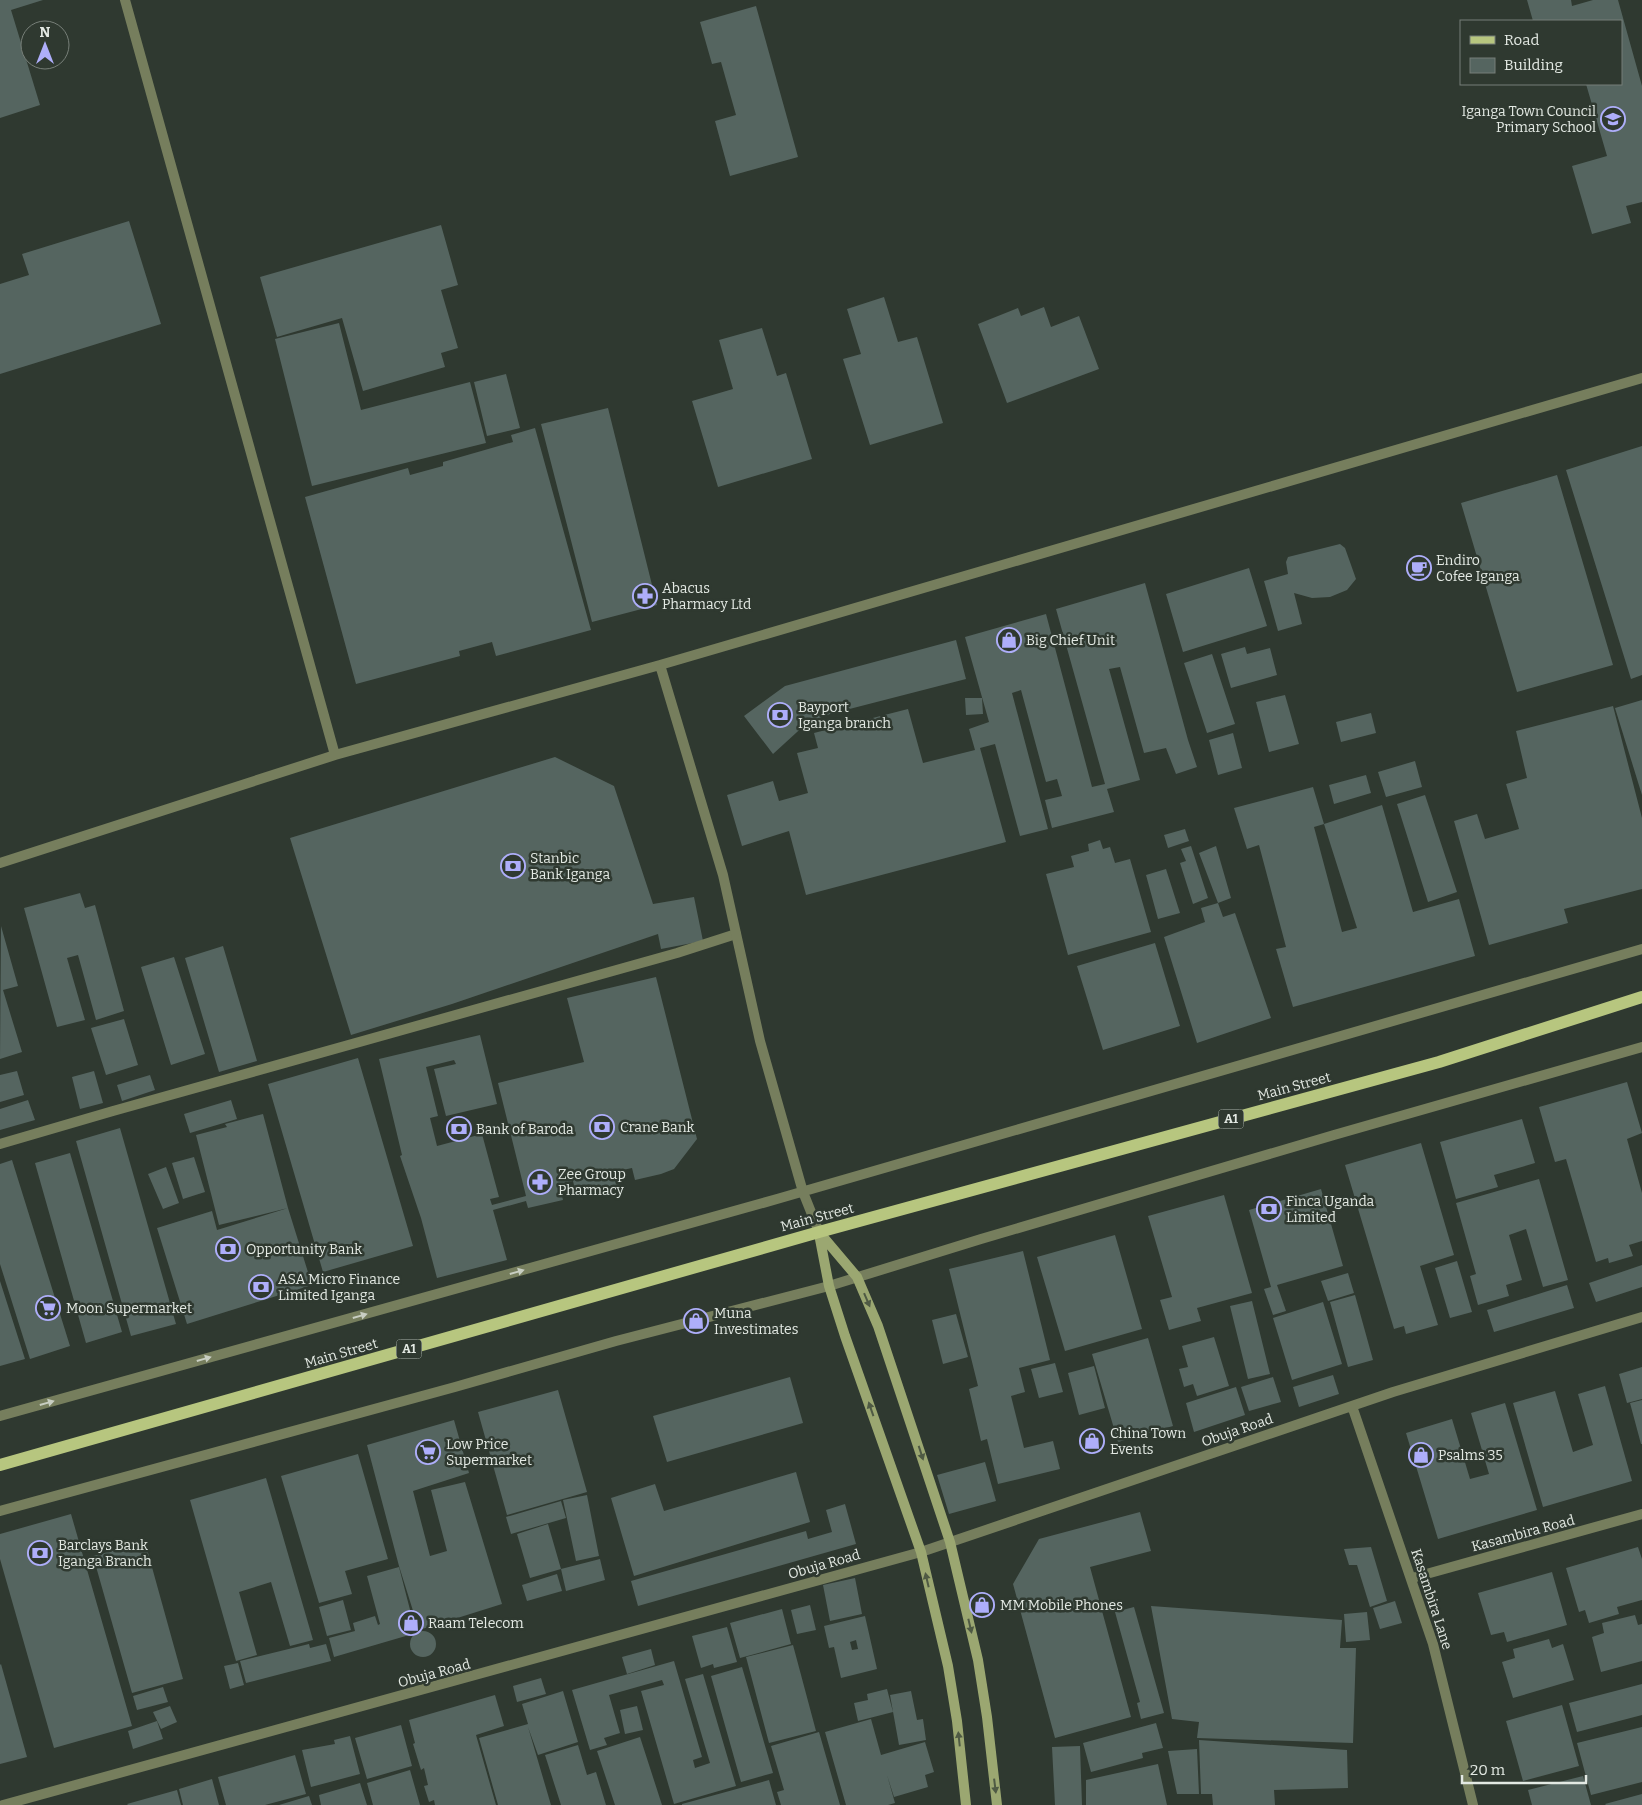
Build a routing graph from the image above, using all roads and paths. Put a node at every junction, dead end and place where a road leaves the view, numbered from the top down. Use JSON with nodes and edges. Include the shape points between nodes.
{"nodes":[{"id":1,"x":125,"y":0,"type":"edge"},
{"id":2,"x":1642,"y":378,"type":"edge"},
{"id":3,"x":660,"y":664,"type":"junction"},
{"id":4,"x":335,"y":755,"type":"junction"},
{"id":5,"x":0,"y":863,"type":"edge"},
{"id":6,"x":736,"y":934,"type":"junction"},
{"id":7,"x":1642,"y":949,"type":"edge"},
{"id":8,"x":1642,"y":997,"type":"edge"},
{"id":9,"x":1642,"y":1047,"type":"edge"},
{"id":10,"x":0,"y":1144,"type":"edge"},
{"id":11,"x":804,"y":1192,"type":"junction"},
{"id":12,"x":818,"y":1232,"type":"junction"},
{"id":13,"x":857,"y":1277,"type":"junction"},
{"id":14,"x":829,"y":1286,"type":"junction"},
{"id":15,"x":1642,"y":1317,"type":"edge"},
{"id":16,"x":1352,"y":1406,"type":"junction"},
{"id":17,"x":0,"y":1416,"type":"edge"},
{"id":18,"x":0,"y":1465,"type":"edge"},
{"id":19,"x":0,"y":1511,"type":"edge"},
{"id":20,"x":1642,"y":1514,"type":"edge"},
{"id":21,"x":950,"y":1542,"type":"junction"},
{"id":22,"x":921,"y":1552,"type":"junction"},
{"id":23,"x":1412,"y":1578,"type":"junction"},
{"id":24,"x":3,"y":1805,"type":"edge"},
{"id":25,"x":966,"y":1805,"type":"edge"},
{"id":26,"x":997,"y":1805,"type":"edge"},
{"id":27,"x":1473,"y":1805,"type":"edge"}],
"edges":[{"from":1,"to":4,"type":"street"},
{"from":2,"to":3,"type":"street"},
{"from":3,"to":4,"type":"street"},
{"from":3,"to":6,"type":"street","via":[[722,875]]},
{"from":4,"to":5,"type":"street"},
{"from":6,"to":10,"type":"street","via":[[677,954]]},
{"from":6,"to":11,"type":"street","via":[[760,1041]]},
{"from":7,"to":11,"type":"street","name":"Main Street"},
{"from":8,"to":12,"type":"main road","name":"Main Street","number":"A1","via":[[1439,1062]]},
{"from":9,"to":13,"type":"street"},
{"from":11,"to":12,"type":"street"},
{"from":17,"to":11,"type":"street","name":"Main Street","one_way":true},
{"from":12,"to":13,"type":"main road"},
{"from":12,"to":14,"type":"main road"},
{"from":12,"to":18,"type":"main road","name":"Main Street","number":"A1"},
{"from":13,"to":14,"type":"street"},
{"from":13,"to":21,"type":"main road","one_way":true,"via":[[878,1326]]},
{"from":14,"to":19,"type":"street","via":[[616,1341]]},
{"from":22,"to":14,"type":"main road","one_way":true},
{"from":15,"to":16,"type":"street","name":"Obuja Road"},
{"from":16,"to":21,"type":"street","name":"Obuja Road"},
{"from":16,"to":23,"type":"street","name":"Kasambira Lane"},
{"from":20,"to":23,"type":"street","name":"Kasambira Road"},
{"from":21,"to":22,"type":"street","name":"Obuja Road"},
{"from":21,"to":26,"type":"main road","one_way":true,"via":[[978,1660]]},
{"from":22,"to":24,"type":"street","name":"Obuja Road"},
{"from":25,"to":22,"type":"main road","one_way":true,"via":[[948,1666]]},
{"from":23,"to":27,"type":"street","name":"Kasambira Lane","via":[[1433,1644]]}]}
